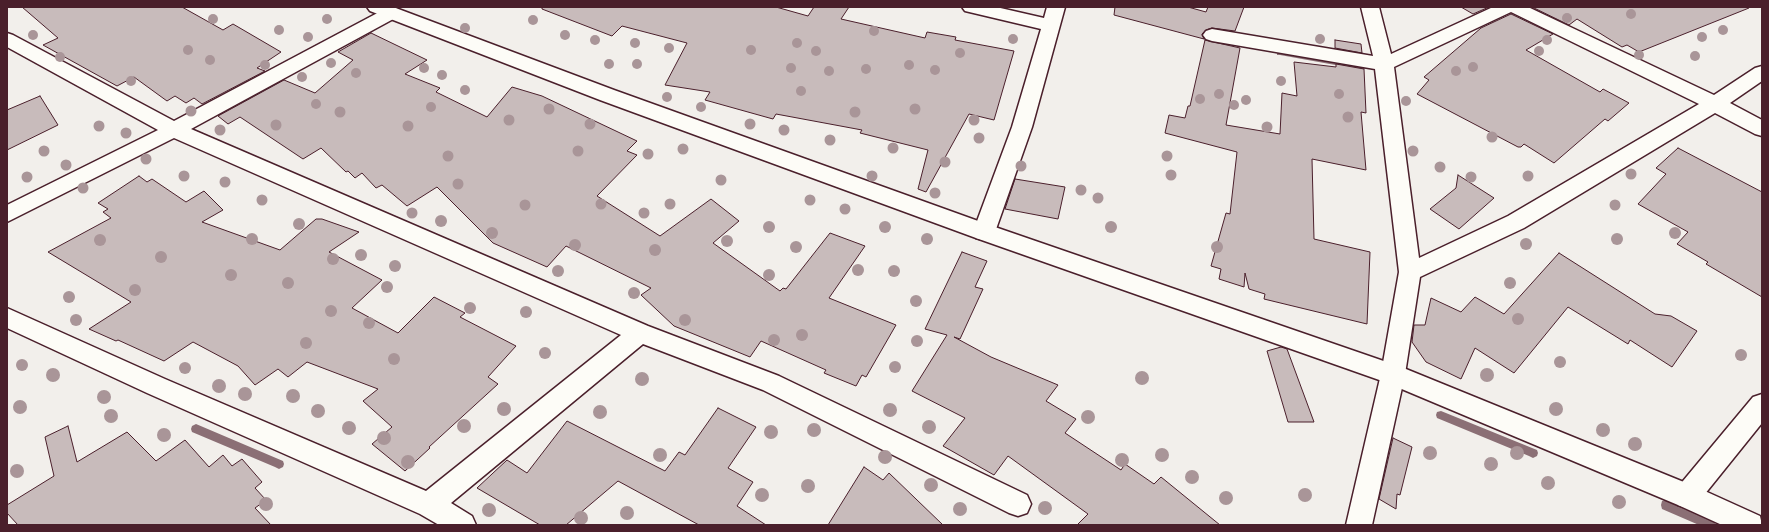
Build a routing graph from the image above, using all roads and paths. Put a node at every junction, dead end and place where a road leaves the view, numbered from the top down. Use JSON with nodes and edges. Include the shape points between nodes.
{"nodes":[{"id":1,"x":970,"y":7,"type":"edge"},
{"id":2,"x":1056,"y":7,"type":"edge"},
{"id":3,"x":1370,"y":7,"type":"edge"},
{"id":4,"x":1508,"y":7,"type":"edge"},
{"id":5,"x":1514,"y":7,"type":"edge"},
{"id":6,"x":383,"y":10,"type":"edge"},
{"id":7,"x":1050,"y":25,"type":"junction"},
{"id":8,"x":1212,"y":34,"type":"dead end"},
{"id":9,"x":7,"y":39,"type":"edge"},
{"id":10,"x":1384,"y":64,"type":"junction"},
{"id":11,"x":1762,"y":72,"type":"edge"},
{"id":12,"x":1715,"y":104,"type":"junction"},
{"id":13,"x":1762,"y":129,"type":"edge"},
{"id":14,"x":174,"y":130,"type":"junction"},
{"id":15,"x":7,"y":214,"type":"edge"},
{"id":16,"x":984,"y":232,"type":"junction"},
{"id":17,"x":1410,"y":272,"type":"junction"},
{"id":18,"x":7,"y":318,"type":"edge"},
{"id":19,"x":640,"y":333,"type":"junction"},
{"id":20,"x":1393,"y":374,"type":"junction"},
{"id":21,"x":1762,"y":405,"type":"edge"},
{"id":22,"x":1687,"y":496,"type":"junction"},
{"id":23,"x":1018,"y":504,"type":"dead end"},
{"id":24,"x":429,"y":505,"type":"junction"},
{"id":25,"x":464,"y":525,"type":"edge"},
{"id":26,"x":1359,"y":525,"type":"edge"},
{"id":27,"x":1751,"y":525,"type":"edge"}],
"edges":[{"from":1,"to":7,"type":"street"},
{"from":2,"to":7,"type":"street"},
{"from":3,"to":10,"type":"street"},
{"from":4,"to":10,"type":"street"},
{"from":5,"to":12,"type":"street"},
{"from":6,"to":14,"type":"street"},
{"from":6,"to":16,"type":"street","via":[[607,95]]},
{"from":7,"to":16,"type":"street","via":[[1022,127]]},
{"from":8,"to":10,"type":"street"},
{"from":9,"to":14,"type":"street"},
{"from":10,"to":17,"type":"street"},
{"from":11,"to":12,"type":"street"},
{"from":12,"to":13,"type":"street"},
{"from":12,"to":17,"type":"street","via":[[1516,222]]},
{"from":14,"to":15,"type":"street"},
{"from":14,"to":19,"type":"street"},
{"from":16,"to":20,"type":"street"},
{"from":17,"to":20,"type":"street"},
{"from":18,"to":24,"type":"street"},
{"from":19,"to":23,"type":"street","via":[[771,383]]},
{"from":19,"to":24,"type":"street"},
{"from":20,"to":22,"type":"street"},
{"from":20,"to":26,"type":"street"},
{"from":21,"to":22,"type":"street"},
{"from":22,"to":27,"type":"street"},
{"from":24,"to":25,"type":"street"}]}
